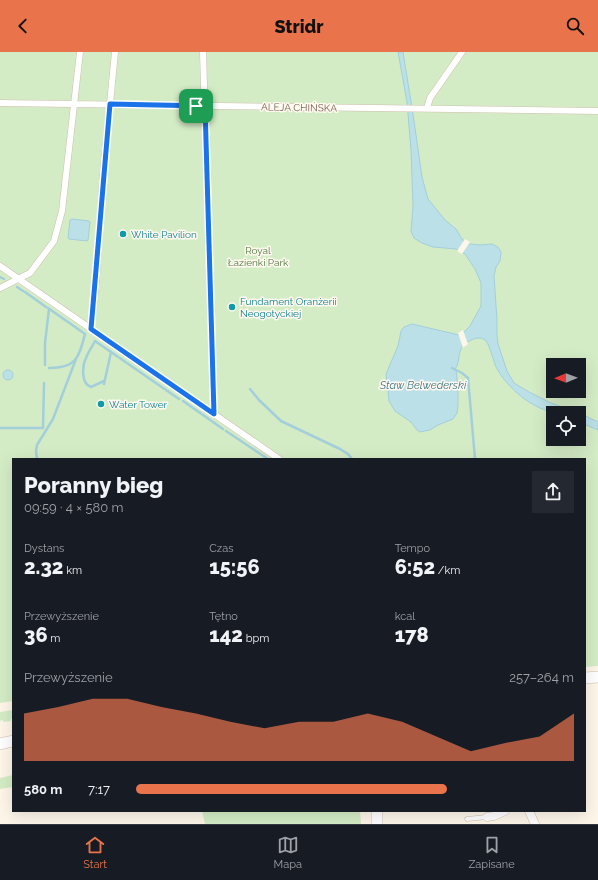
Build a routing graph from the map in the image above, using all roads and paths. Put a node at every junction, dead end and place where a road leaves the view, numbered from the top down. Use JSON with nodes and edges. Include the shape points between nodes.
{"nodes":[{"id":1,"x":80,"y":52,"type":"edge"},
{"id":2,"x":115,"y":52,"type":"edge"},
{"id":3,"x":203,"y":52,"type":"edge"},
{"id":4,"x":462,"y":52,"type":"edge"},
{"id":5,"x":0,"y":103,"type":"edge"},
{"id":6,"x":74,"y":104,"type":"junction"},
{"id":7,"x":110,"y":104,"type":"junction"},
{"id":8,"x":205,"y":106,"type":"junction"},
{"id":9,"x":427,"y":108,"type":"junction"},
{"id":10,"x":598,"y":111,"type":"edge"},
{"id":11,"x":0,"y":266,"type":"edge"},
{"id":12,"x":19,"y":279,"type":"junction"},
{"id":13,"x":0,"y":288,"type":"edge"},
{"id":14,"x":91,"y":329,"type":"junction"},
{"id":15,"x":214,"y":414,"type":"junction"},
{"id":16,"x":278,"y":458,"type":"edge"},
{"id":17,"x":598,"y":677,"type":"edge"},
{"id":18,"x":586,"y":678,"type":"edge"},
{"id":19,"x":12,"y":741,"type":"edge"},
{"id":20,"x":0,"y":744,"type":"edge"},
{"id":21,"x":377,"y":812,"type":"edge"},
{"id":22,"x":503,"y":812,"type":"edge"},
{"id":23,"x":529,"y":812,"type":"edge"},
{"id":24,"x":487,"y":817,"type":"joint"},
{"id":25,"x":467,"y":819,"type":"dead end"},
{"id":26,"x":377,"y":824,"type":"edge"},
{"id":27,"x":535,"y":824,"type":"edge"}],
"edges":[{"from":1,"to":6,"type":"street"},
{"from":2,"to":7,"type":"street"},
{"from":3,"to":8,"type":"street"},
{"from":4,"to":9,"type":"street","via":[[430,98]]},
{"from":5,"to":6,"type":"street","name":"ALEJA CHIŃSKA"},
{"from":6,"to":7,"type":"street","name":"ALEJA CHIŃSKA"},
{"from":6,"to":12,"type":"street","via":[[62,211],[54,241],[30,273]]},
{"from":7,"to":8,"type":"street","name":"ALEJA CHIŃSKA"},
{"from":7,"to":14,"type":"street"},
{"from":8,"to":9,"type":"street","name":"ALEJA CHIŃSKA"},
{"from":8,"to":15,"type":"street"},
{"from":9,"to":10,"type":"street","name":"ALEJA CHIŃSKA"},
{"from":11,"to":12,"type":"street"},
{"from":12,"to":13,"type":"street"},
{"from":12,"to":14,"type":"street"},
{"from":14,"to":15,"type":"street"},
{"from":15,"to":16,"type":"street"},
{"from":17,"to":18,"type":"street"},
{"from":19,"to":20,"type":"street"},
{"from":21,"to":26,"type":"street"},
{"from":22,"to":24,"type":"street"},
{"from":23,"to":27,"type":"street"},
{"from":24,"to":25,"type":"lane"}]}
